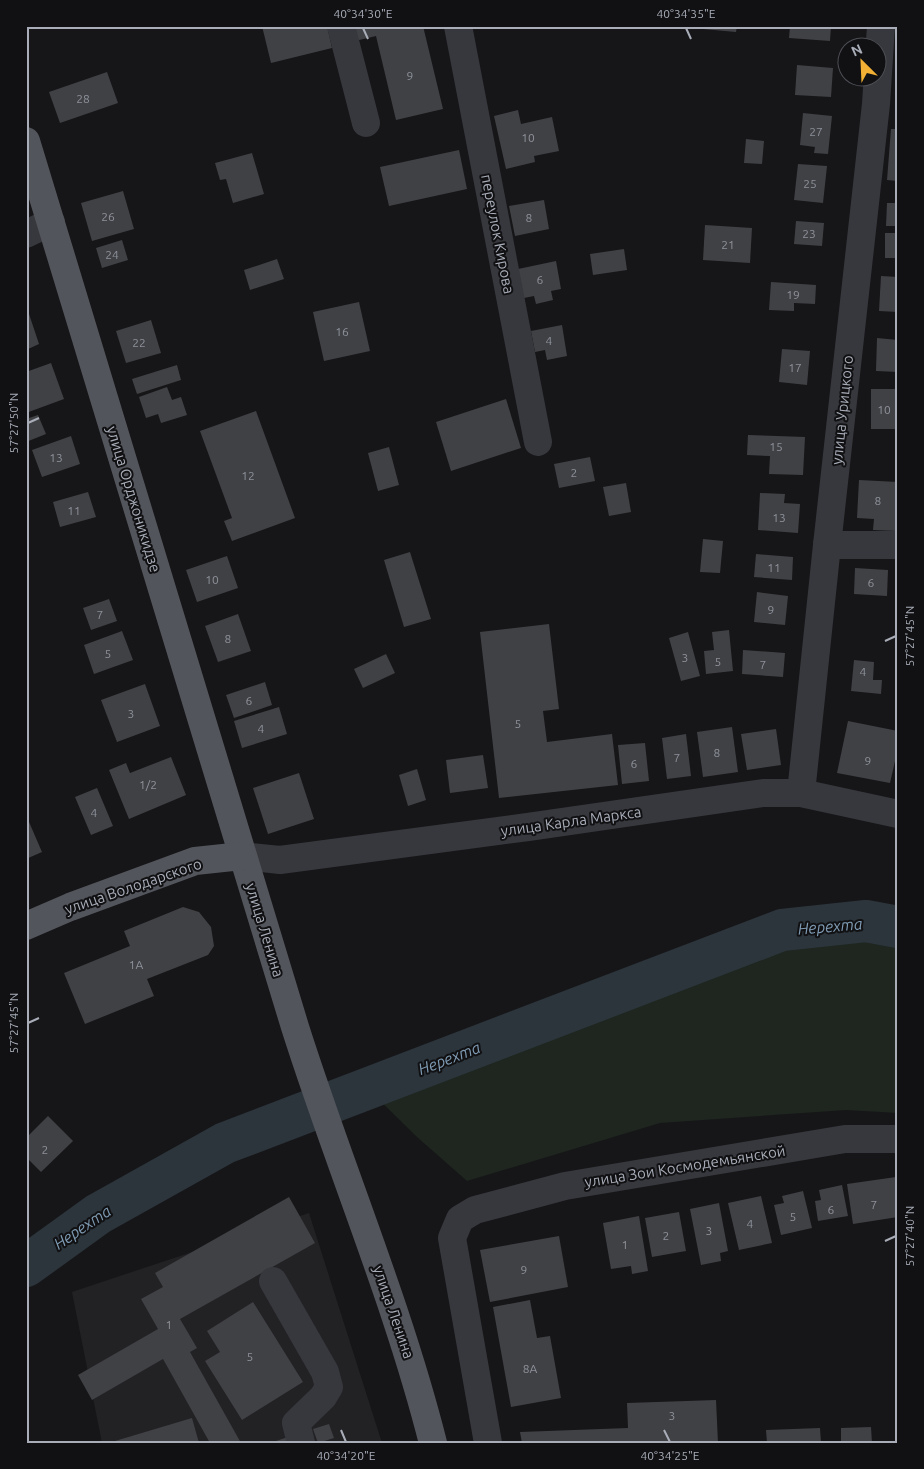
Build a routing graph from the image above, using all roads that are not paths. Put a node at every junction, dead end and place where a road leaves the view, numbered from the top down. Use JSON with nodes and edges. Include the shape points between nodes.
{"nodes":[{"id":1,"x":341,"y":26,"type":"edge"},
{"id":2,"x":458,"y":26,"type":"edge"},
{"id":3,"x":881,"y":26,"type":"edge"},
{"id":4,"x":887,"y":106,"type":"edge"},
{"id":5,"x":366,"y":123,"type":"dead end"},
{"id":6,"x":26,"y":142,"type":"edge"},
{"id":7,"x":51,"y":222,"type":"junction"},
{"id":8,"x":26,"y":234,"type":"edge"},
{"id":9,"x":538,"y":442,"type":"dead end"},
{"id":10,"x":827,"y":545,"type":"junction"},
{"id":11,"x":898,"y":545,"type":"edge"},
{"id":12,"x":801,"y":794,"type":"junction"},
{"id":13,"x":898,"y":814,"type":"edge"},
{"id":14,"x":242,"y":856,"type":"junction"},
{"id":15,"x":26,"y":926,"type":"edge"},
{"id":16,"x":898,"y":1139,"type":"edge"},
{"id":17,"x":273,"y":1281,"type":"dead end"},
{"id":18,"x":302,"y":1443,"type":"edge"},
{"id":19,"x":433,"y":1443,"type":"edge"},
{"id":20,"x":488,"y":1443,"type":"edge"}],
"edges":[{"from":1,"to":5,"type":"street"},
{"from":2,"to":9,"type":"street","name":"переулок Кирова"},
{"from":3,"to":4,"type":"street","name":"улица Урицкого"},
{"from":4,"to":10,"type":"street","name":"улица Урицкого"},
{"from":6,"to":7,"type":"main road","name":"улица Орджоникидзе"},
{"from":7,"to":8,"type":"street"},
{"from":7,"to":14,"type":"main road","name":"улица Орджоникидзе"},
{"from":10,"to":11,"type":"street"},
{"from":10,"to":12,"type":"street","name":"улица Урицкого"},
{"from":12,"to":13,"type":"street","name":"улица Карла Маркса"},
{"from":12,"to":14,"type":"street","name":"улица Карла Маркса","via":[[763,793],[280,860]]},
{"from":14,"to":15,"type":"main road","name":"улица Володарского","via":[[195,861]]},
{"from":14,"to":19,"type":"main road","name":"улица Ленина","via":[[297,1032],[411,1363]]},
{"from":16,"to":20,"type":"street","name":"улица Зои Космодемьянской","via":[[845,1140],[575,1184],[475,1210],[460,1220],[452,1238]]},
{"from":17,"to":18,"type":"street","via":[[325,1372],[329,1387],[296,1423]]}]}
